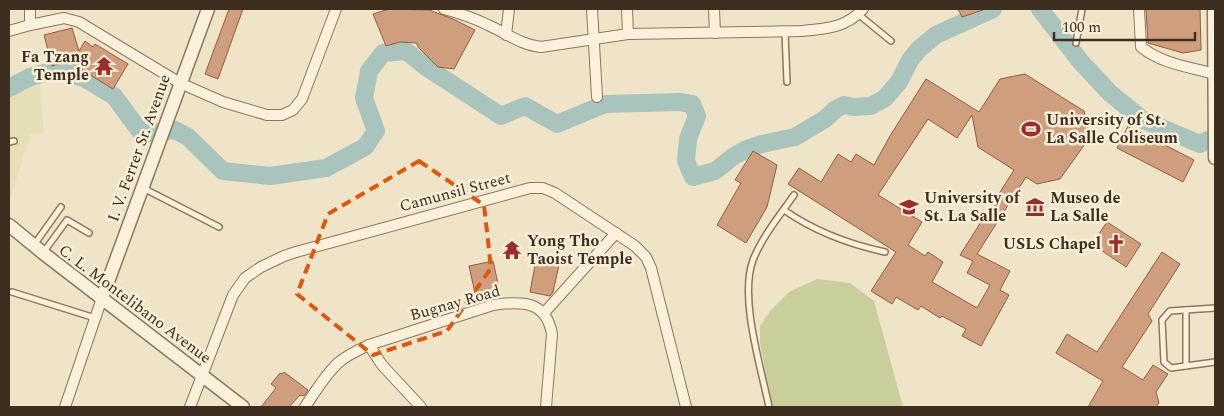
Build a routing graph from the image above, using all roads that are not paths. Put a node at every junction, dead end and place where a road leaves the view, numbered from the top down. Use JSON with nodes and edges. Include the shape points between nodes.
{"nodes":[{"id":1,"x":30,"y":9,"type":"edge"},
{"id":2,"x":208,"y":9,"type":"edge"},
{"id":3,"x":336,"y":9,"type":"edge"},
{"id":4,"x":444,"y":9,"type":"edge"},
{"id":5,"x":508,"y":9,"type":"edge"},
{"id":6,"x":592,"y":9,"type":"edge"},
{"id":7,"x":627,"y":9,"type":"edge"},
{"id":8,"x":714,"y":9,"type":"edge"},
{"id":9,"x":1082,"y":9,"type":"edge"},
{"id":10,"x":1139,"y":9,"type":"edge"},
{"id":11,"x":1214,"y":9,"type":"edge"},
{"id":12,"x":860,"y":12,"type":"edge"},
{"id":13,"x":30,"y":25,"type":"junction"},
{"id":14,"x":785,"y":31,"type":"junction"},
{"id":15,"x":9,"y":32,"type":"edge"},
{"id":16,"x":715,"y":33,"type":"junction"},
{"id":17,"x":628,"y":34,"type":"junction"},
{"id":18,"x":506,"y":35,"type":"junction"},
{"id":19,"x":594,"y":38,"type":"junction"},
{"id":20,"x":891,"y":41,"type":"dead end"},
{"id":21,"x":1076,"y":43,"type":"dead end"},
{"id":22,"x":1215,"y":74,"type":"edge"},
{"id":23,"x":180,"y":82,"type":"junction"},
{"id":24,"x":787,"y":82,"type":"dead end"},
{"id":25,"x":597,"y":97,"type":"dead end"},
{"id":26,"x":1215,"y":158,"type":"edge"},
{"id":27,"x":142,"y":188,"type":"junction"},
{"id":28,"x":794,"y":195,"type":"dead end"},
{"id":29,"x":61,"y":207,"type":"dead end"},
{"id":30,"x":784,"y":210,"type":"junction"},
{"id":31,"x":9,"y":225,"type":"edge"},
{"id":32,"x":218,"y":227,"type":"dead end"},
{"id":33,"x":89,"y":233,"type":"dead end"},
{"id":34,"x":616,"y":233,"type":"junction"},
{"id":35,"x":39,"y":249,"type":"junction"},
{"id":36,"x":884,"y":252,"type":"dead end"},
{"id":37,"x":12,"y":292,"type":"dead end"},
{"id":38,"x":102,"y":298,"type":"junction"},
{"id":39,"x":1215,"y":308,"type":"edge"},
{"id":40,"x":1186,"y":310,"type":"junction"},
{"id":41,"x":544,"y":313,"type":"junction"},
{"id":42,"x":95,"y":318,"type":"junction"},
{"id":43,"x":369,"y":345,"type":"junction"},
{"id":44,"x":1215,"y":362,"type":"edge"},
{"id":45,"x":1186,"y":366,"type":"junction"},
{"id":46,"x":202,"y":375,"type":"junction"},
{"id":47,"x":65,"y":407,"type":"edge"},
{"id":48,"x":190,"y":407,"type":"edge"},
{"id":49,"x":243,"y":407,"type":"edge"},
{"id":50,"x":305,"y":407,"type":"edge"},
{"id":51,"x":421,"y":407,"type":"edge"},
{"id":52,"x":546,"y":407,"type":"edge"},
{"id":53,"x":686,"y":407,"type":"edge"},
{"id":54,"x":769,"y":407,"type":"edge"}],
"edges":[{"from":1,"to":13,"type":"street"},
{"from":2,"to":23,"type":"street","name":"I. V. Ferrer Sr. Avenue"},
{"from":3,"to":23,"type":"street","via":[[302,99],[294,110],[282,115],[267,115],[223,102]]},
{"from":4,"to":18,"type":"street"},
{"from":5,"to":18,"type":"street"},
{"from":6,"to":19,"type":"street"},
{"from":7,"to":17,"type":"street"},
{"from":8,"to":16,"type":"street"},
{"from":9,"to":21,"type":"lane"},
{"from":10,"to":22,"type":"street","via":[[1142,47],[1150,54]]},
{"from":11,"to":22,"type":"street"},
{"from":12,"to":14,"type":"street","via":[[837,26]]},
{"from":12,"to":20,"type":"lane"},
{"from":13,"to":15,"type":"street"},
{"from":13,"to":23,"type":"street","via":[[64,18],[79,22]]},
{"from":14,"to":16,"type":"street"},
{"from":14,"to":24,"type":"lane"},
{"from":16,"to":17,"type":"street"},
{"from":17,"to":19,"type":"street"},
{"from":18,"to":19,"type":"street","via":[[525,44],[541,46]]},
{"from":19,"to":25,"type":"street"},
{"from":22,"to":26,"type":"street"},
{"from":23,"to":27,"type":"street","name":"I. V. Ferrer Sr. Avenue"},
{"from":27,"to":32,"type":"lane"},
{"from":27,"to":38,"type":"street","name":"I. V. Ferrer Sr. Avenue"},
{"from":28,"to":30,"type":"lane"},
{"from":29,"to":35,"type":"lane"},
{"from":30,"to":36,"type":"lane","via":[[842,240]]},
{"from":30,"to":54,"type":"lane","via":[[754,259],[749,276],[749,308]]},
{"from":31,"to":35,"type":"street","name":"C. L. Montelibano Avenue"},
{"from":33,"to":35,"type":"lane","via":[[67,220]]},
{"from":34,"to":41,"type":"street"},
{"from":34,"to":46,"type":"street","name":"Camunsil Street","via":[[555,193],[543,188],[530,188],[290,254],[246,278],[233,295]]},
{"from":34,"to":53,"type":"street","name":"Camunsil Street","via":[[646,257],[651,268]]},
{"from":35,"to":38,"type":"street","name":"C. L. Montelibano Avenue"},
{"from":37,"to":42,"type":"lane"},
{"from":38,"to":42,"type":"street"},
{"from":38,"to":46,"type":"street","name":"C. L. Montelibano Avenue"},
{"from":39,"to":40,"type":"lane"},
{"from":40,"to":45,"type":"lane"},
{"from":40,"to":45,"type":"lane","via":[[1170,312],[1162,320],[1164,362],[1171,368]]},
{"from":41,"to":43,"type":"street","name":"Bugnay Road","via":[[530,304],[512,302]]},
{"from":41,"to":52,"type":"street","via":[[552,334]]},
{"from":42,"to":47,"type":"street"},
{"from":43,"to":50,"type":"street","name":"Bugnay Road","via":[[338,363]]},
{"from":43,"to":51,"type":"street","via":[[382,365]]},
{"from":44,"to":45,"type":"lane"},
{"from":46,"to":48,"type":"street","name":"Camunsil Street"},
{"from":46,"to":49,"type":"street","name":"C. L. Montelibano Avenue"}]}
